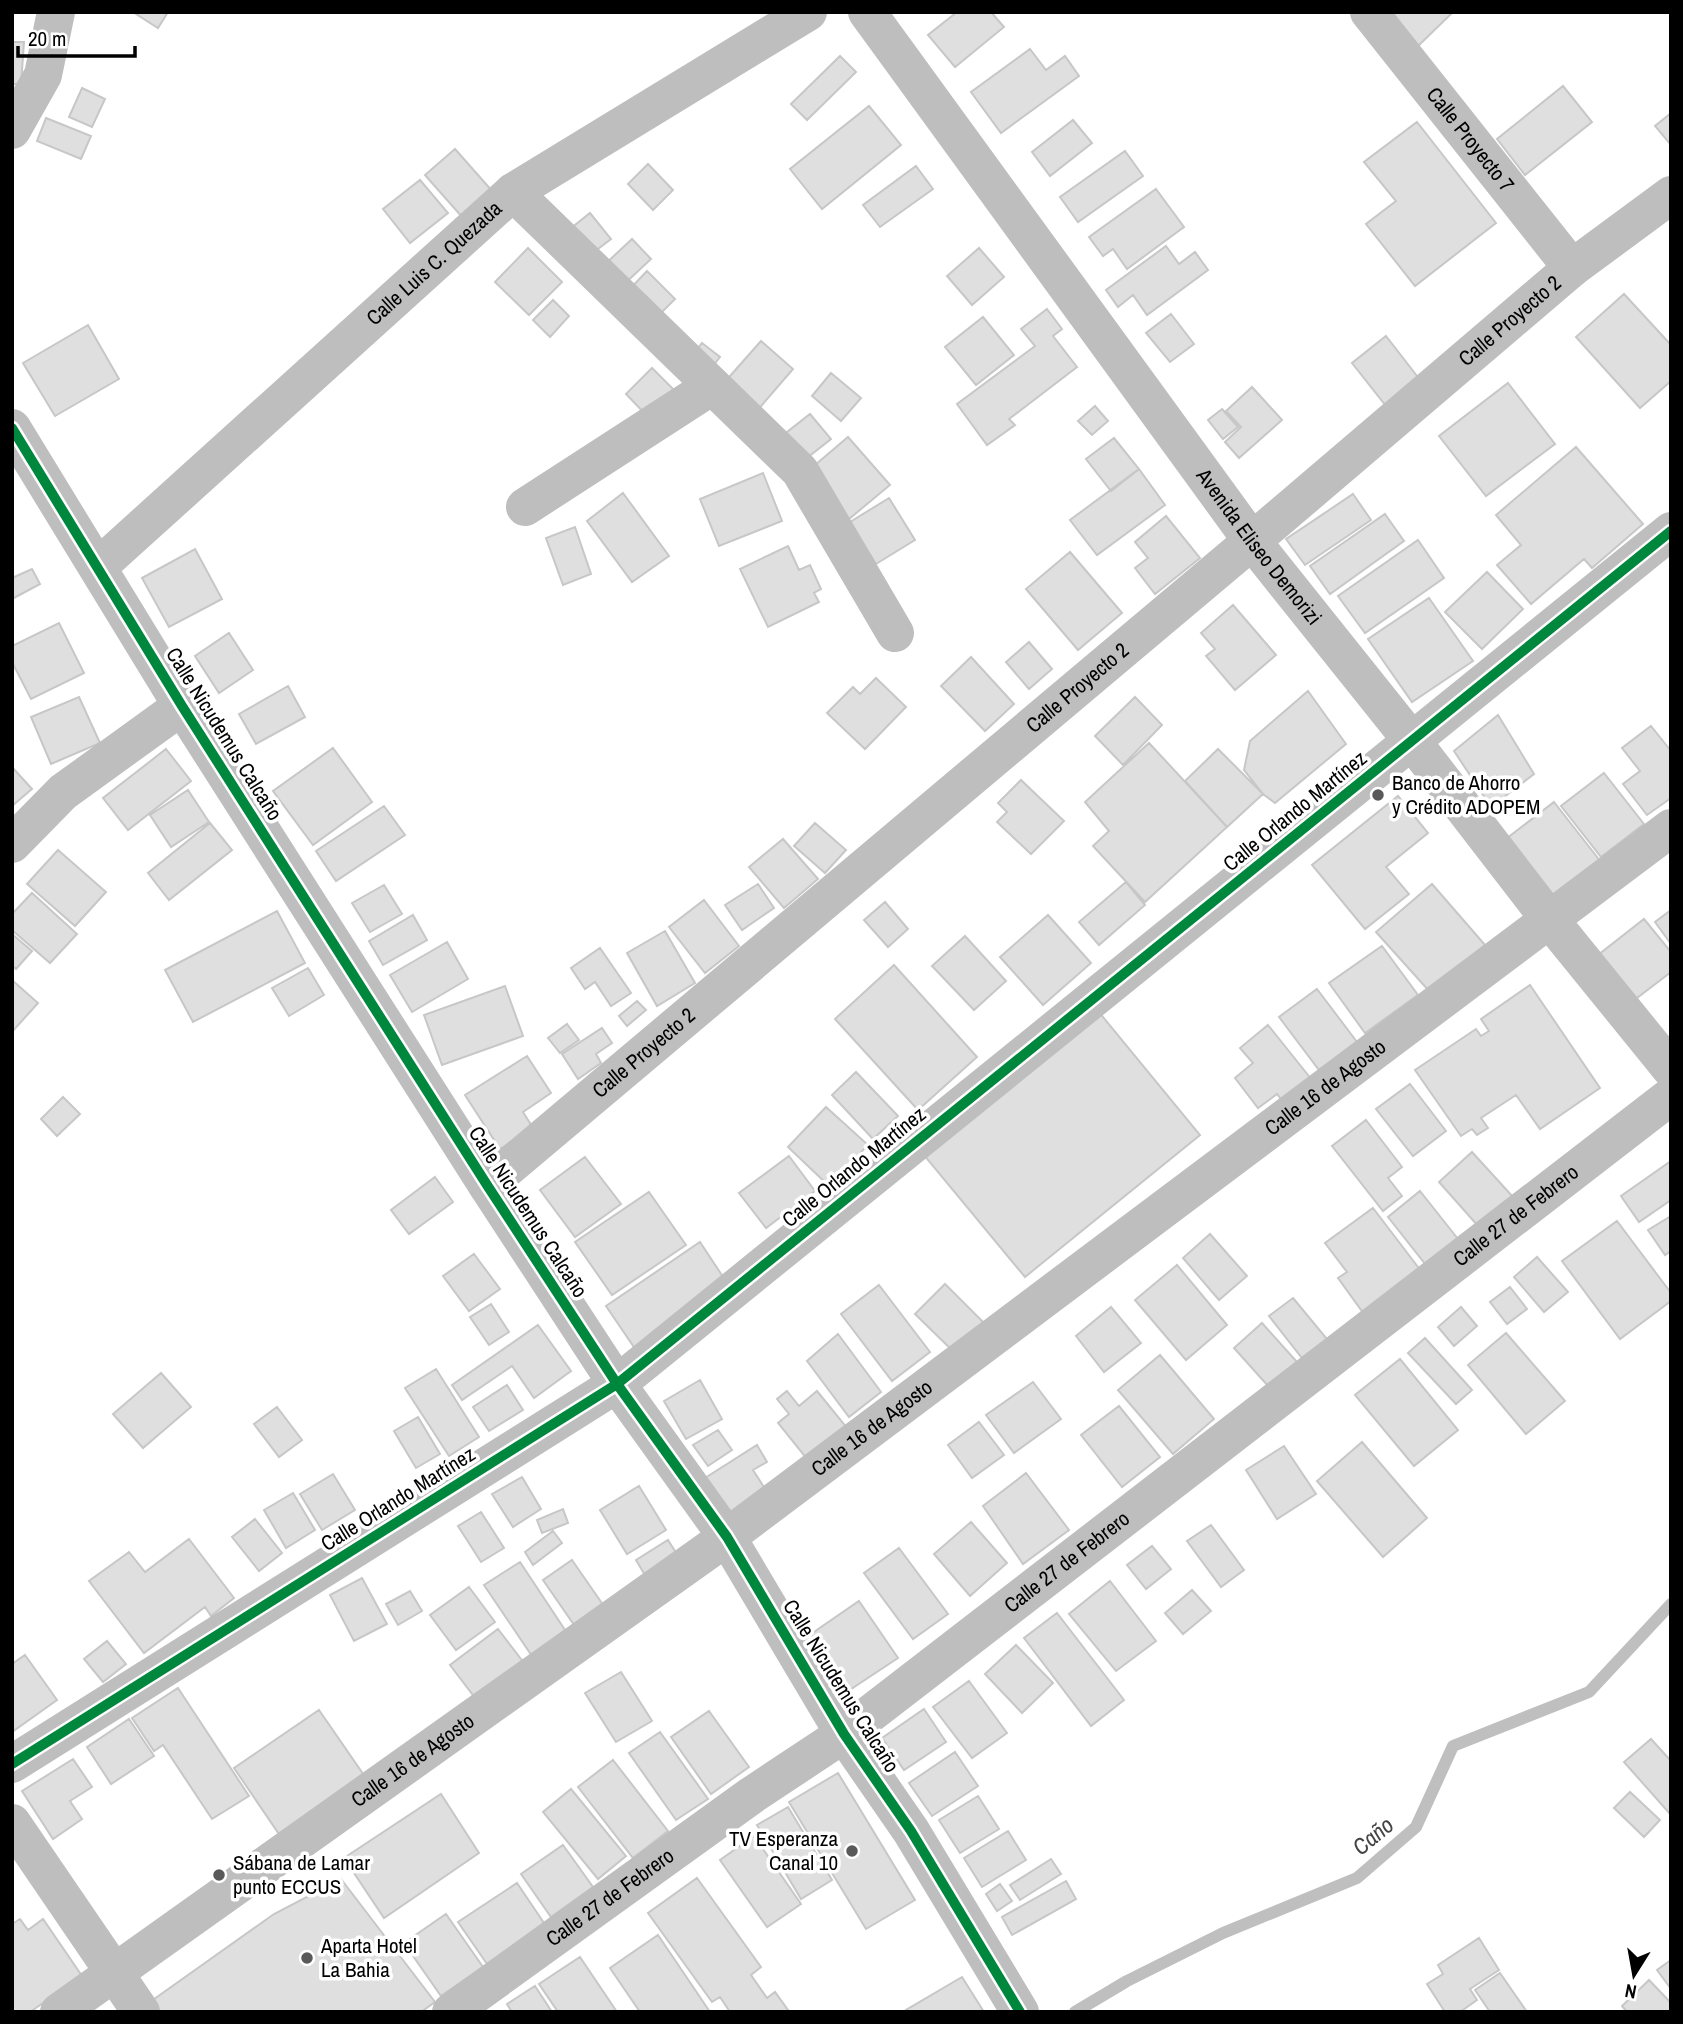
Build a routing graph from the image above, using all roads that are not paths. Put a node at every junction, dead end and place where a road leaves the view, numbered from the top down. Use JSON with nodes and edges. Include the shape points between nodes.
{"nodes":[{"id":1,"x":56,"y":12,"type":"edge"},
{"id":2,"x":808,"y":12,"type":"edge"},
{"id":3,"x":867,"y":12,"type":"edge"},
{"id":4,"x":1369,"y":12,"type":"edge"},
{"id":5,"x":12,"y":130,"type":"edge"},
{"id":6,"x":513,"y":192,"type":"junction"},
{"id":7,"x":1671,"y":195,"type":"edge"},
{"id":8,"x":1572,"y":268,"type":"junction"},
{"id":9,"x":712,"y":386,"type":"junction"},
{"id":10,"x":12,"y":428,"type":"edge"},
{"id":11,"x":525,"y":507,"type":"dead end"},
{"id":12,"x":1671,"y":531,"type":"edge"},
{"id":13,"x":1252,"y":541,"type":"junction"},
{"id":14,"x":98,"y":567,"type":"junction"},
{"id":15,"x":895,"y":633,"type":"dead end"},
{"id":16,"x":182,"y":706,"type":"junction"},
{"id":17,"x":1412,"y":741,"type":"junction"},
{"id":18,"x":1671,"y":828,"type":"edge"},
{"id":19,"x":12,"y":844,"type":"edge"},
{"id":20,"x":1550,"y":920,"type":"junction"},
{"id":21,"x":1671,"y":1069,"type":"edge"},
{"id":22,"x":1671,"y":1096,"type":"edge"},
{"id":23,"x":487,"y":1185,"type":"junction"},
{"id":24,"x":617,"y":1384,"type":"junction"},
{"id":25,"x":727,"y":1537,"type":"junction"},
{"id":26,"x":845,"y":1734,"type":"junction"},
{"id":27,"x":12,"y":1764,"type":"edge"},
{"id":28,"x":12,"y":1823,"type":"edge"},
{"id":29,"x":114,"y":1971,"type":"junction"},
{"id":30,"x":1020,"y":2011,"type":"edge"},
{"id":31,"x":59,"y":2012,"type":"edge"},
{"id":32,"x":141,"y":2012,"type":"edge"},
{"id":33,"x":451,"y":2012,"type":"edge"}],
"edges":[{"from":1,"to":5,"type":"street","via":[[43,75]]},
{"from":2,"to":6,"type":"street","name":"Calle Luis C. Quezada"},
{"from":3,"to":13,"type":"street","name":"Avenida Eliseo Demorizi"},
{"from":4,"to":8,"type":"street","name":"Calle Proyecto 7"},
{"from":6,"to":9,"type":"street"},
{"from":6,"to":14,"type":"street","name":"Calle Luis C. Quezada"},
{"from":7,"to":8,"type":"street","name":"Calle Proyecto 2"},
{"from":8,"to":13,"type":"street","name":"Calle Proyecto 2"},
{"from":9,"to":11,"type":"street"},
{"from":9,"to":15,"type":"street","via":[[800,471]]},
{"from":10,"to":14,"type":"street","name":"Calle Nicudemus Calcaño"},
{"from":12,"to":17,"type":"street","name":"Calle Orlando Martínez"},
{"from":13,"to":17,"type":"street","name":"Avenida Eliseo Demorizi"},
{"from":13,"to":23,"type":"street","name":"Calle Proyecto 2"},
{"from":14,"to":16,"type":"street","name":"Calle Nicudemus Calcaño"},
{"from":16,"to":19,"type":"street","via":[[63,792]]},
{"from":16,"to":23,"type":"street","name":"Calle Nicudemus Calcaño"},
{"from":17,"to":20,"type":"street","name":"Avenida Eliseo Demorizi"},
{"from":17,"to":24,"type":"street","name":"Calle Orlando Martínez"},
{"from":18,"to":20,"type":"street","name":"Calle 16 de Agosto"},
{"from":20,"to":21,"type":"street","name":"Avenida Eliseo Demorizi"},
{"from":20,"to":25,"type":"street","name":"Calle 16 de Agosto"},
{"from":22,"to":26,"type":"street","name":"Calle 27 de Febrero"},
{"from":23,"to":24,"type":"street","name":"Calle Nicudemus Calcaño"},
{"from":24,"to":25,"type":"street","name":"Calle Nicudemus Calcaño"},
{"from":24,"to":27,"type":"street","name":"Calle Orlando Martínez"},
{"from":25,"to":26,"type":"street","name":"Calle Nicudemus Calcaño"},
{"from":25,"to":29,"type":"street","name":"Calle 16 de Agosto"},
{"from":26,"to":30,"type":"street","name":"Calle Nicudemus Calcaño","via":[[911,1831]]},
{"from":26,"to":33,"type":"street","name":"Calle 27 de Febrero","via":[[752,1795]]},
{"from":28,"to":29,"type":"street"},
{"from":29,"to":31,"type":"street","name":"Calle 16 de Agosto"},
{"from":29,"to":32,"type":"street"}]}
